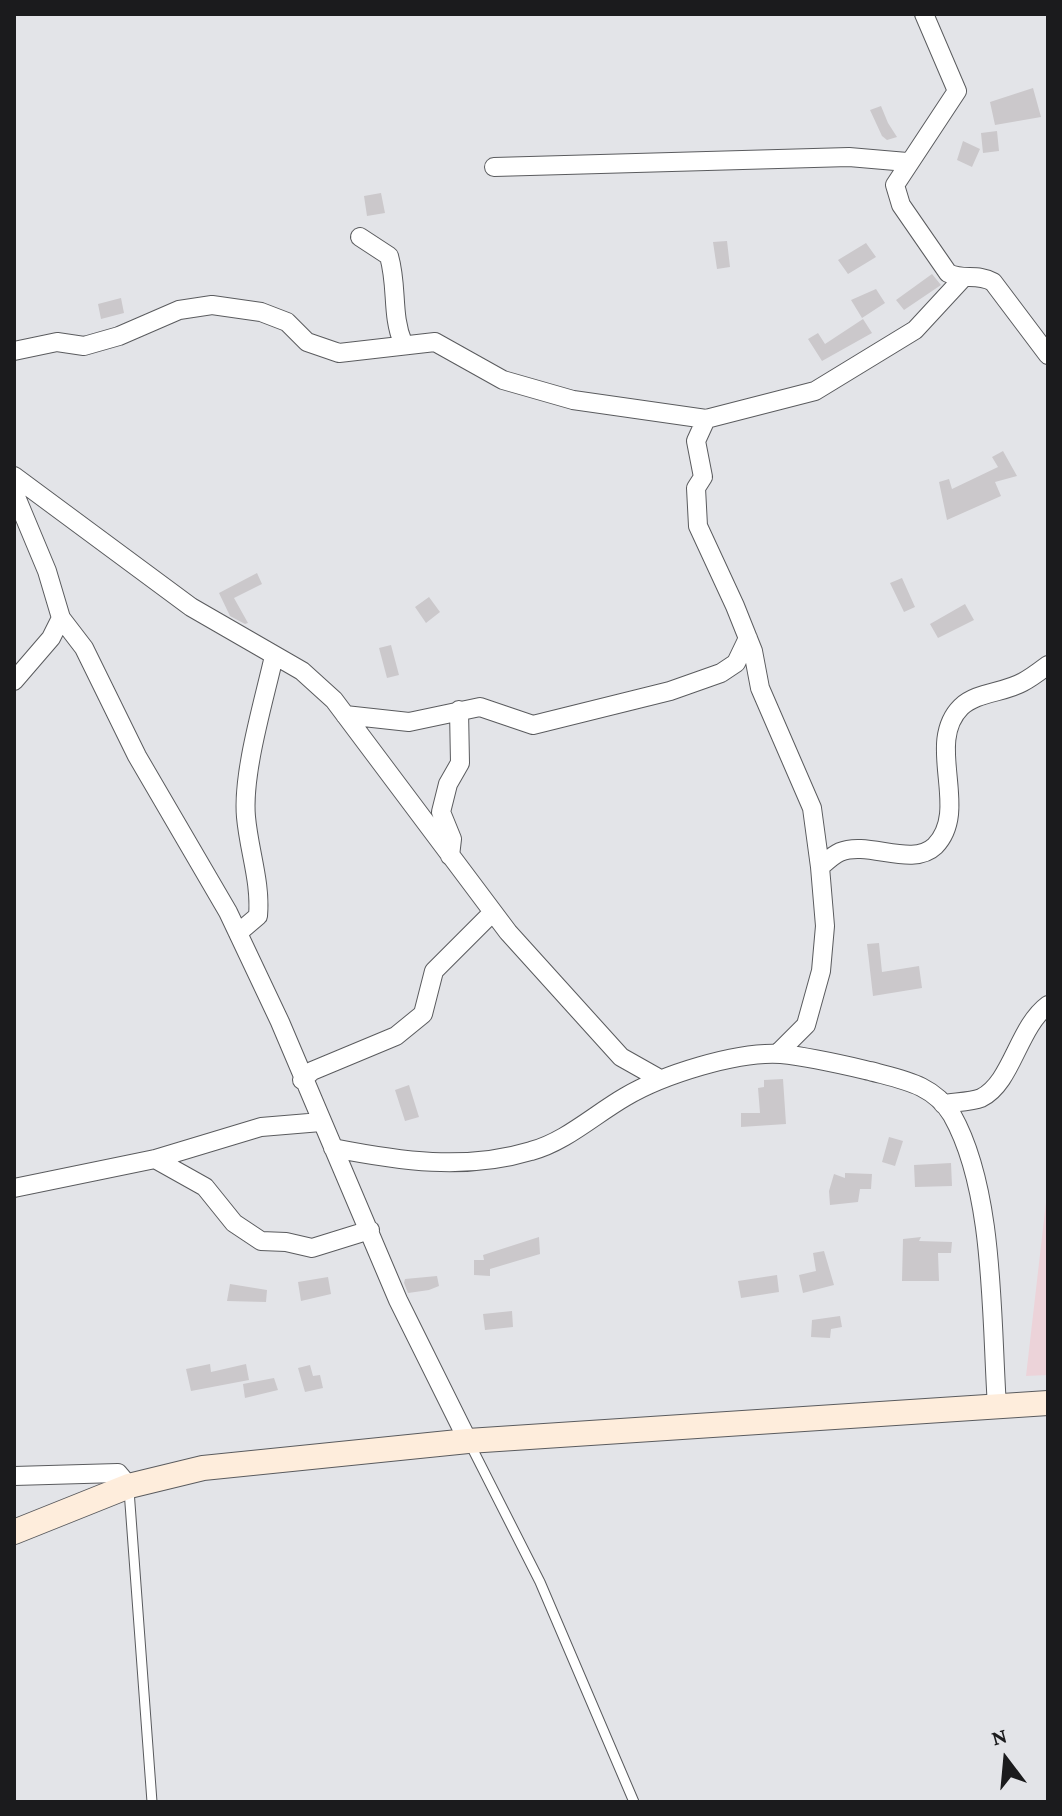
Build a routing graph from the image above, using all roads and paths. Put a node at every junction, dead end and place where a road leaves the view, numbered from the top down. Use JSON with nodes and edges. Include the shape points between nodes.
{"nodes":[{"id":1,"x":924,"y":14,"type":"edge"},
{"id":2,"x":907,"y":162,"type":"junction"},
{"id":3,"x":494,"y":167,"type":"dead end"},
{"id":4,"x":360,"y":237,"type":"dead end"},
{"id":5,"x":964,"y":277,"type":"junction"},
{"id":6,"x":403,"y":343,"type":"junction"},
{"id":7,"x":14,"y":351,"type":"edge"},
{"id":8,"x":1048,"y":355,"type":"edge"},
{"id":9,"x":706,"y":419,"type":"junction"},
{"id":10,"x":14,"y":476,"type":"edge"},
{"id":11,"x":14,"y":492,"type":"edge"},
{"id":12,"x":61,"y":618,"type":"junction"},
{"id":13,"x":748,"y":638,"type":"junction"},
{"id":14,"x":274,"y":656,"type":"junction"},
{"id":15,"x":1048,"y":665,"type":"edge"},
{"id":16,"x":14,"y":681,"type":"edge"},
{"id":17,"x":459,"y":710,"type":"junction"},
{"id":18,"x":345,"y":715,"type":"junction"},
{"id":19,"x":450,"y":856,"type":"junction"},
{"id":20,"x":820,"y":867,"type":"junction"},
{"id":21,"x":493,"y":912,"type":"junction"},
{"id":22,"x":238,"y":933,"type":"junction"},
{"id":23,"x":1048,"y":1005,"type":"edge"},
{"id":24,"x":806,"y":1025,"type":"junction"},
{"id":25,"x":777,"y":1054,"type":"junction"},
{"id":26,"x":821,"y":1059,"type":"junction"},
{"id":27,"x":660,"y":1079,"type":"junction"},
{"id":28,"x":302,"y":1080,"type":"junction"},
{"id":29,"x":943,"y":1104,"type":"junction"},
{"id":30,"x":321,"y":1122,"type":"junction"},
{"id":31,"x":333,"y":1148,"type":"junction"},
{"id":32,"x":155,"y":1159,"type":"junction"},
{"id":33,"x":14,"y":1188,"type":"edge"},
{"id":34,"x":370,"y":1230,"type":"junction"},
{"id":35,"x":1048,"y":1403,"type":"edge"},
{"id":36,"x":997,"y":1406,"type":"junction"},
{"id":37,"x":468,"y":1441,"type":"junction"},
{"id":38,"x":14,"y":1476,"type":"edge"},
{"id":39,"x":129,"y":1486,"type":"junction"},
{"id":40,"x":14,"y":1532,"type":"edge"},
{"id":41,"x":152,"y":1802,"type":"edge"},
{"id":42,"x":634,"y":1802,"type":"edge"}],
"edges":[{"from":1,"to":2,"type":"street","via":[[957,91]]},
{"from":2,"to":3,"type":"street","via":[[849,157]]},
{"from":2,"to":5,"type":"street","via":[[895,185],[901,205],[948,273]]},
{"from":4,"to":6,"type":"street","via":[[389,256],[396,283],[395,323]]},
{"from":5,"to":8,"type":"street","via":[[982,276],[993,282]]},
{"from":5,"to":9,"type":"street","via":[[915,330],[815,391]]},
{"from":6,"to":7,"type":"street","via":[[339,353],[307,342],[287,322],[261,312],[212,305],[179,310],[84,346],[57,342]]},
{"from":6,"to":9,"type":"street","via":[[435,342],[503,380],[573,400]]},
{"from":9,"to":13,"type":"street","via":[[696,441],[703,477],[696,488],[698,526]]},
{"from":10,"to":14,"type":"street","via":[[191,607]]},
{"from":11,"to":12,"type":"street"},
{"from":12,"to":16,"type":"street"},
{"from":12,"to":22,"type":"street","via":[[84,648],[137,756]]},
{"from":13,"to":17,"type":"street","via":[[736,663],[670,691],[533,725],[480,707]]},
{"from":13,"to":20,"type":"street","via":[[760,688],[812,808]]},
{"from":14,"to":18,"type":"street","via":[[302,671]]},
{"from":14,"to":22,"type":"street","via":[[245,815],[260,894],[258,916]]},
{"from":15,"to":20,"type":"street","via":[[1022,683],[969,699],[957,711],[946,743],[949,822],[932,849],[918,854],[854,849]]},
{"from":17,"to":18,"type":"street","via":[[409,722]]},
{"from":17,"to":19,"type":"street","via":[[460,763],[441,812],[452,839]]},
{"from":18,"to":19,"type":"street"},
{"from":19,"to":21,"type":"street"},
{"from":20,"to":24,"type":"street","via":[[825,926],[821,971]]},
{"from":21,"to":27,"type":"street","via":[[621,1057]]},
{"from":21,"to":28,"type":"street","via":[[434,971],[423,1014],[396,1036]]},
{"from":22,"to":28,"type":"street"},
{"from":23,"to":29,"type":"street","via":[[1028,1025],[1002,1076],[982,1097]]},
{"from":24,"to":25,"type":"street"},
{"from":24,"to":26,"type":"street"},
{"from":25,"to":26,"type":"street"},
{"from":25,"to":27,"type":"street"},
{"from":26,"to":29,"type":"street","via":[[912,1082],[934,1092]]},
{"from":27,"to":31,"type":"street","via":[[551,1144],[500,1159],[442,1163]]},
{"from":28,"to":30,"type":"street"},
{"from":29,"to":36,"type":"street","via":[[978,1186]]},
{"from":30,"to":31,"type":"street"},
{"from":30,"to":32,"type":"street","via":[[261,1127]]},
{"from":31,"to":34,"type":"street"},
{"from":32,"to":33,"type":"street"},
{"from":32,"to":34,"type":"street","via":[[205,1187],[234,1223],[261,1241],[312,1248]]},
{"from":34,"to":37,"type":"street","via":[[398,1300]]},
{"from":35,"to":36,"type":"main road"},
{"from":36,"to":37,"type":"main road"},
{"from":37,"to":39,"type":"main road","via":[[203,1468]]},
{"from":37,"to":42,"type":"lane","via":[[540,1582]]},
{"from":38,"to":39,"type":"street","via":[[118,1473]]},
{"from":39,"to":40,"type":"main road"},
{"from":39,"to":41,"type":"lane"}]}
